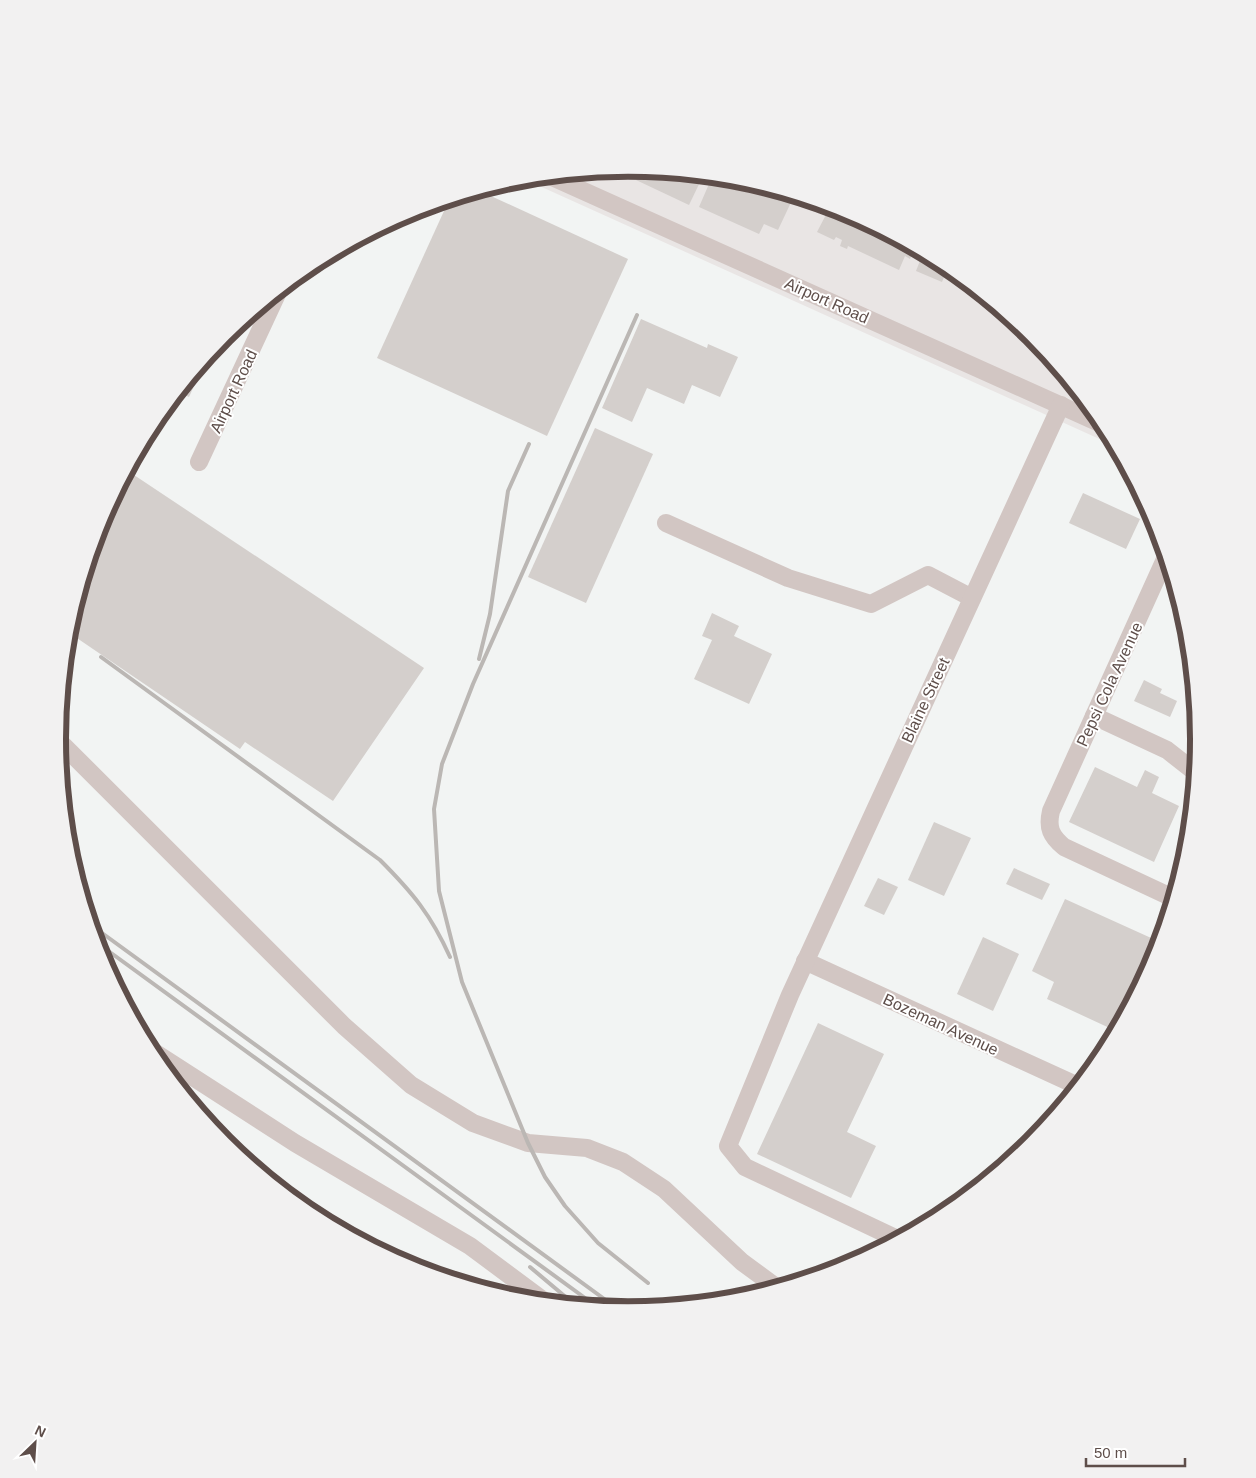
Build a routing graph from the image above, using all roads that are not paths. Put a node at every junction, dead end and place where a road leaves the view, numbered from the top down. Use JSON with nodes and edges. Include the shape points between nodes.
{"nodes":[{"id":1,"x":562,"y":181,"type":"edge"},
{"id":2,"x":272,"y":305,"type":"edge"},
{"id":3,"x":1061,"y":404,"type":"junction"},
{"id":4,"x":1088,"y":416,"type":"edge"},
{"id":5,"x":199,"y":462,"type":"dead end"},
{"id":6,"x":666,"y":522,"type":"dead end"},
{"id":7,"x":1162,"y":565,"type":"edge"},
{"id":8,"x":972,"y":598,"type":"junction"},
{"id":9,"x":1094,"y":716,"type":"junction"},
{"id":10,"x":66,"y":748,"type":"edge"},
{"id":11,"x":1189,"y":768,"type":"edge"},
{"id":12,"x":1168,"y":895,"type":"edge"},
{"id":13,"x":805,"y":961,"type":"junction"},
{"id":14,"x":168,"y":1061,"type":"edge"},
{"id":15,"x":1072,"y":1083,"type":"edge"},
{"id":16,"x":890,"y":1235,"type":"edge"},
{"id":17,"x":770,"y":1283,"type":"edge"},
{"id":18,"x":532,"y":1292,"type":"edge"}],
"edges":[{"from":1,"to":3,"type":"street","name":"Airport Road"},
{"from":2,"to":5,"type":"street","name":"Airport Road"},
{"from":3,"to":4,"type":"street","name":"Airport Road"},
{"from":3,"to":8,"type":"street","name":"Blaine Street"},
{"from":6,"to":8,"type":"street","via":[[788,578],[871,604],[928,575]]},
{"from":7,"to":9,"type":"street","name":"Pepsi Cola Avenue"},
{"from":8,"to":13,"type":"street","name":"Blaine Street"},
{"from":9,"to":11,"type":"street","via":[[1166,750]]},
{"from":9,"to":12,"type":"street","name":"Pepsi Cola Avenue","via":[[1051,811],[1048,824],[1052,837],[1064,847]]},
{"from":10,"to":17,"type":"street","via":[[344,1026],[411,1084],[473,1123],[528,1143],[587,1148],[623,1162],[664,1189],[742,1262]]},
{"from":13,"to":15,"type":"street","name":"Bozeman Avenue"},
{"from":13,"to":16,"type":"street","name":"Blaine Street","via":[[728,1146],[745,1166]]},
{"from":14,"to":18,"type":"street","via":[[295,1143],[470,1246]]}]}
